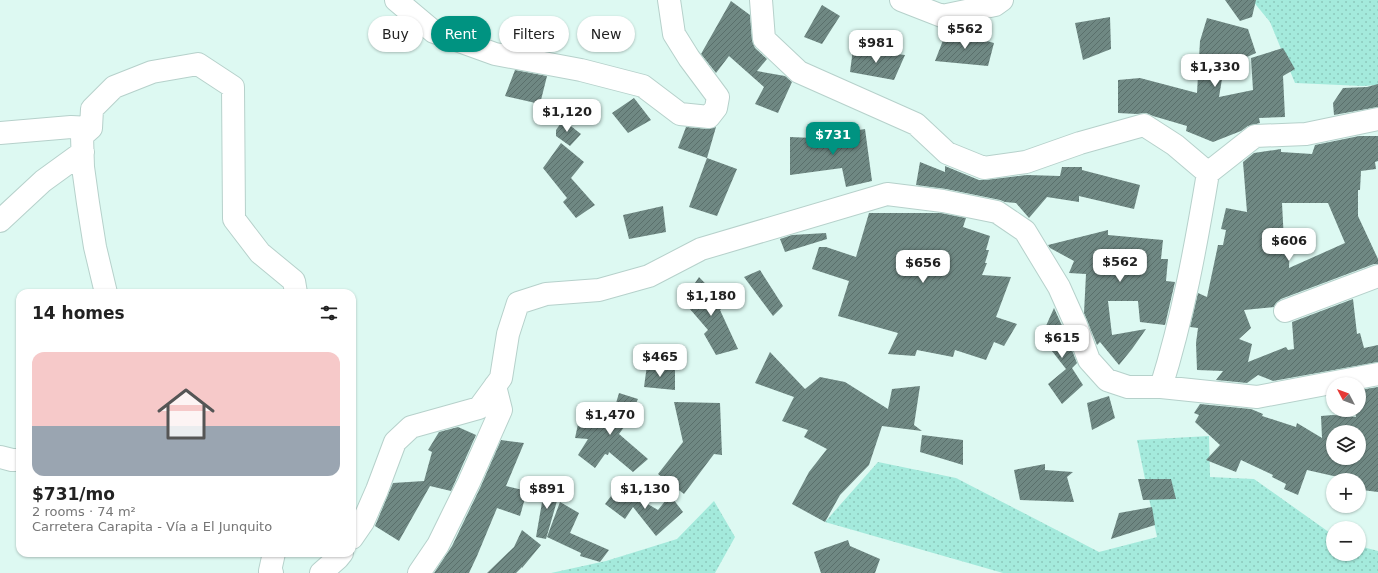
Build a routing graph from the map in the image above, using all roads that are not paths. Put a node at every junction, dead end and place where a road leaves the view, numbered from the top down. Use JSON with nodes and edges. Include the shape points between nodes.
{"nodes":[{"id":1,"x":396,"y":0,"type":"edge"},
{"id":2,"x":669,"y":0,"type":"edge"},
{"id":3,"x":761,"y":0,"type":"edge"},
{"id":4,"x":901,"y":0,"type":"edge"},
{"id":5,"x":1002,"y":0,"type":"edge"},
{"id":6,"x":1378,"y":119,"type":"edge"},
{"id":7,"x":90,"y":128,"type":"junction"},
{"id":8,"x":0,"y":134,"type":"edge"},
{"id":9,"x":82,"y":152,"type":"junction"},
{"id":10,"x":1208,"y":173,"type":"junction"},
{"id":11,"x":0,"y":221,"type":"edge"},
{"id":12,"x":1378,"y":276,"type":"edge"},
{"id":13,"x":105,"y":289,"type":"edge"},
{"id":14,"x":295,"y":289,"type":"edge"},
{"id":15,"x":1285,"y":311,"type":"dead end"},
{"id":16,"x":1378,"y":374,"type":"edge"},
{"id":17,"x":495,"y":386,"type":"junction"},
{"id":18,"x":1161,"y":387,"type":"junction"},
{"id":19,"x":0,"y":456,"type":"edge"},
{"id":20,"x":16,"y":460,"type":"edge"},
{"id":21,"x":356,"y":532,"type":"edge"},
{"id":22,"x":273,"y":557,"type":"edge"},
{"id":23,"x":339,"y":557,"type":"edge"},
{"id":24,"x":272,"y":573,"type":"edge"},
{"id":25,"x":322,"y":573,"type":"edge"},
{"id":26,"x":419,"y":573,"type":"edge"}],
"edges":[{"from":1,"to":2,"type":"street","via":[[434,32],[495,54],[581,70],[643,86],[680,114],[709,117],[716,108],[718,97],[674,34]]},
{"from":3,"to":10,"type":"street","via":[[764,39],[799,72],[916,124],[948,153],[984,168],[1026,162],[1144,125]]},
{"from":4,"to":5,"type":"street","via":[[942,16],[995,5]]},
{"from":6,"to":10,"type":"street","via":[[1306,134],[1255,136]]},
{"from":7,"to":8,"type":"street","via":[[71,127]]},
{"from":7,"to":9,"type":"street","via":[[82,136]]},
{"from":7,"to":14,"type":"street","via":[[92,109],[114,87],[152,72],[198,64],[233,88],[234,219],[260,253],[294,281]]},
{"from":9,"to":11,"type":"street","via":[[44,181]]},
{"from":9,"to":13,"type":"street","via":[[95,247]]},
{"from":10,"to":18,"type":"street","via":[[1188,285]]},
{"from":12,"to":15,"type":"street"},
{"from":16,"to":18,"type":"street","via":[[1257,397]]},
{"from":17,"to":18,"type":"street","via":[[501,378],[508,334],[518,303],[546,294],[599,290],[649,276],[700,249],[887,194],[943,201],[997,212],[1024,230],[1059,287],[1089,360],[1107,380],[1128,387]]},
{"from":17,"to":21,"type":"street","via":[[479,408],[411,427],[395,442],[369,509]]},
{"from":17,"to":26,"type":"street","via":[[501,410],[438,545]]},
{"from":19,"to":20,"type":"street"},
{"from":22,"to":24,"type":"street","via":[[270,571]]},
{"from":23,"to":25,"type":"street"}]}
